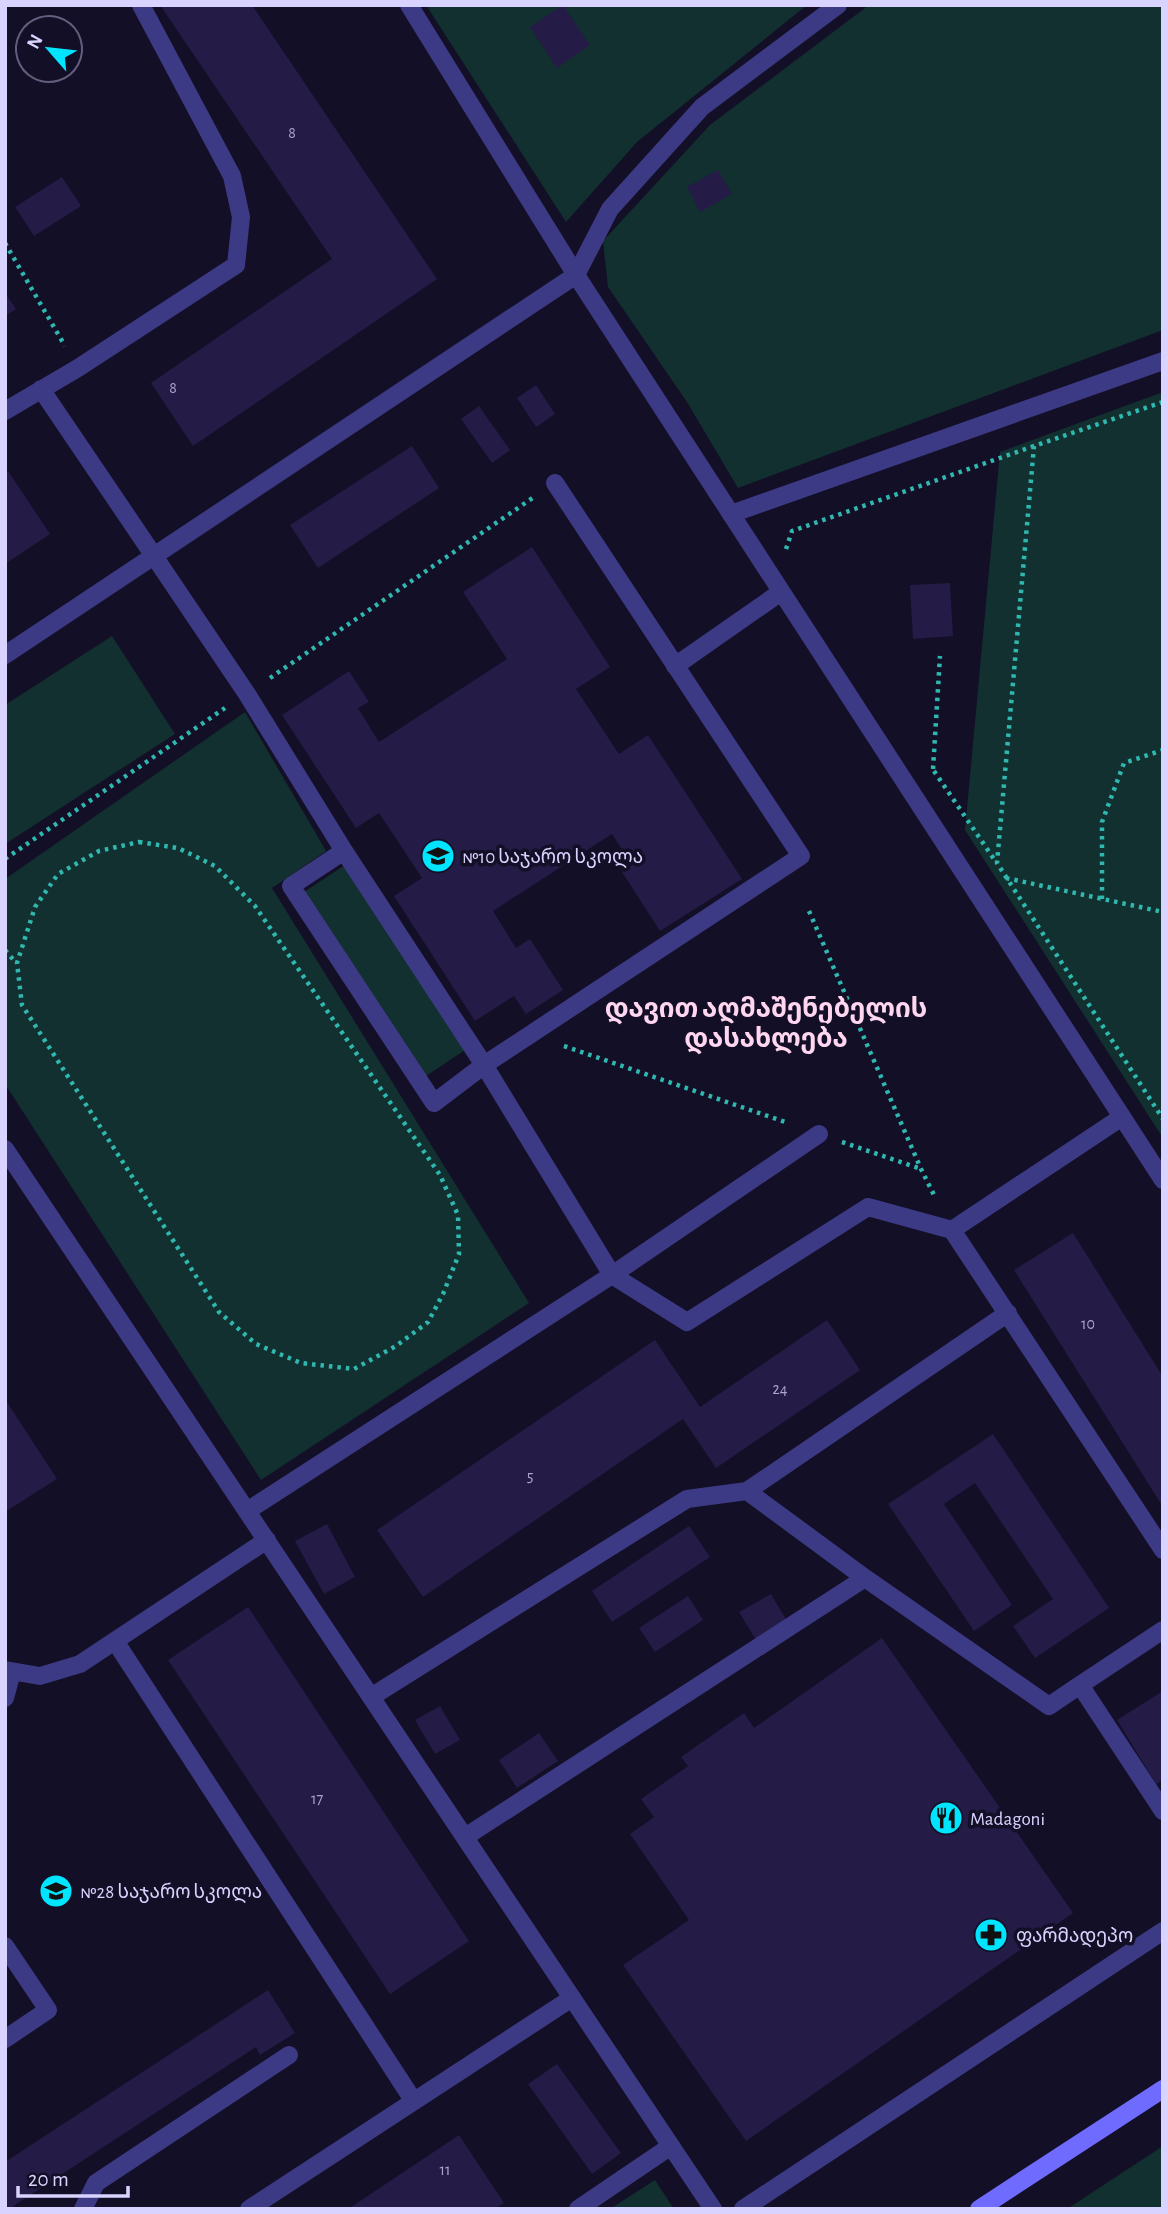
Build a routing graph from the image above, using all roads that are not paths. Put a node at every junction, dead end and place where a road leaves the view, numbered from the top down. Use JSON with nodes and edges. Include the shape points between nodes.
{"nodes":[{"id":1,"x":141,"y":5,"type":"edge"},
{"id":2,"x":409,"y":5,"type":"edge"},
{"id":3,"x":838,"y":5,"type":"edge"},
{"id":4,"x":576,"y":275,"type":"junction"},
{"id":5,"x":1163,"y":361,"type":"edge"},
{"id":6,"x":41,"y":389,"type":"junction"},
{"id":7,"x":5,"y":411,"type":"edge"},
{"id":8,"x":555,"y":483,"type":"road end"},
{"id":9,"x":731,"y":514,"type":"junction"},
{"id":10,"x":154,"y":556,"type":"junction"},
{"id":11,"x":781,"y":592,"type":"junction"},
{"id":12,"x":5,"y":655,"type":"edge"},
{"id":13,"x":675,"y":666,"type":"junction"},
{"id":14,"x":344,"y":851,"type":"junction"},
{"id":15,"x":484,"y":1065,"type":"junction"},
{"id":16,"x":1122,"y":1117,"type":"junction"},
{"id":17,"x":819,"y":1134,"type":"road end"},
{"id":18,"x":5,"y":1149,"type":"edge"},
{"id":19,"x":1163,"y":1180,"type":"edge"},
{"id":20,"x":953,"y":1230,"type":"junction"},
{"id":21,"x":612,"y":1275,"type":"junction"},
{"id":22,"x":1007,"y":1313,"type":"junction"},
{"id":23,"x":747,"y":1491,"type":"junction"},
{"id":24,"x":247,"y":1511,"type":"junction"},
{"id":25,"x":267,"y":1540,"type":"junction"},
{"id":26,"x":1163,"y":1550,"type":"edge"},
{"id":27,"x":865,"y":1578,"type":"junction"},
{"id":28,"x":1163,"y":1630,"type":"edge"},
{"id":29,"x":115,"y":1641,"type":"junction"},
{"id":30,"x":8,"y":1671,"type":"edge"},
{"id":31,"x":1080,"y":1685,"type":"junction"},
{"id":32,"x":371,"y":1697,"type":"junction"},
{"id":33,"x":5,"y":1698,"type":"edge"},
{"id":34,"x":1163,"y":1811,"type":"edge"},
{"id":35,"x":465,"y":1837,"type":"junction"},
{"id":36,"x":1163,"y":1931,"type":"edge"},
{"id":37,"x":5,"y":1946,"type":"edge"},
{"id":38,"x":572,"y":1998,"type":"junction"},
{"id":39,"x":5,"y":2039,"type":"edge"},
{"id":40,"x":289,"y":2055,"type":"dead end"},
{"id":41,"x":1163,"y":2089,"type":"edge"},
{"id":42,"x":413,"y":2100,"type":"junction"},
{"id":43,"x":671,"y":2146,"type":"junction"},
{"id":44,"x":83,"y":2209,"type":"edge"},
{"id":45,"x":249,"y":2209,"type":"edge"},
{"id":46,"x":578,"y":2209,"type":"edge"},
{"id":47,"x":713,"y":2209,"type":"edge"},
{"id":48,"x":743,"y":2209,"type":"edge"},
{"id":49,"x":979,"y":2209,"type":"edge"}],
"edges":[{"from":1,"to":6,"type":"street","via":[[232,176],[241,217],[236,265]]},
{"from":2,"to":4,"type":"street"},
{"from":3,"to":4,"type":"street","via":[[702,107],[610,209]]},
{"from":4,"to":9,"type":"street"},
{"from":4,"to":10,"type":"street"},
{"from":5,"to":9,"type":"street"},
{"from":6,"to":7,"type":"street"},
{"from":6,"to":10,"type":"street"},
{"from":8,"to":13,"type":"street"},
{"from":9,"to":11,"type":"street"},
{"from":10,"to":12,"type":"street"},
{"from":10,"to":14,"type":"street"},
{"from":11,"to":13,"type":"street"},
{"from":11,"to":16,"type":"street"},
{"from":13,"to":15,"type":"street","via":[[801,856]]},
{"from":14,"to":15,"type":"street"},
{"from":14,"to":15,"type":"street","via":[[291,886],[434,1103]]},
{"from":15,"to":21,"type":"street"},
{"from":16,"to":19,"type":"street"},
{"from":16,"to":20,"type":"street"},
{"from":17,"to":21,"type":"street"},
{"from":18,"to":24,"type":"street"},
{"from":20,"to":21,"type":"street","via":[[868,1207],[687,1322]]},
{"from":20,"to":22,"type":"street"},
{"from":21,"to":24,"type":"street"},
{"from":22,"to":23,"type":"street"},
{"from":22,"to":26,"type":"street"},
{"from":23,"to":27,"type":"street"},
{"from":23,"to":32,"type":"street","via":[[687,1499]]},
{"from":24,"to":25,"type":"street"},
{"from":25,"to":29,"type":"street"},
{"from":25,"to":32,"type":"street"},
{"from":27,"to":31,"type":"street","via":[[1049,1706]]},
{"from":27,"to":35,"type":"street"},
{"from":28,"to":31,"type":"street"},
{"from":29,"to":30,"type":"street","via":[[80,1664],[40,1676]]},
{"from":29,"to":42,"type":"street"},
{"from":30,"to":33,"type":"street"},
{"from":31,"to":34,"type":"street"},
{"from":32,"to":35,"type":"street"},
{"from":35,"to":38,"type":"street"},
{"from":36,"to":48,"type":"street"},
{"from":37,"to":39,"type":"street","via":[[48,2010]]},
{"from":38,"to":42,"type":"street"},
{"from":38,"to":43,"type":"street"},
{"from":40,"to":44,"type":"street","via":[[96,2183]]},
{"from":41,"to":49,"type":"main road"},
{"from":42,"to":45,"type":"street"},
{"from":43,"to":46,"type":"street"},
{"from":43,"to":47,"type":"street"}]}
